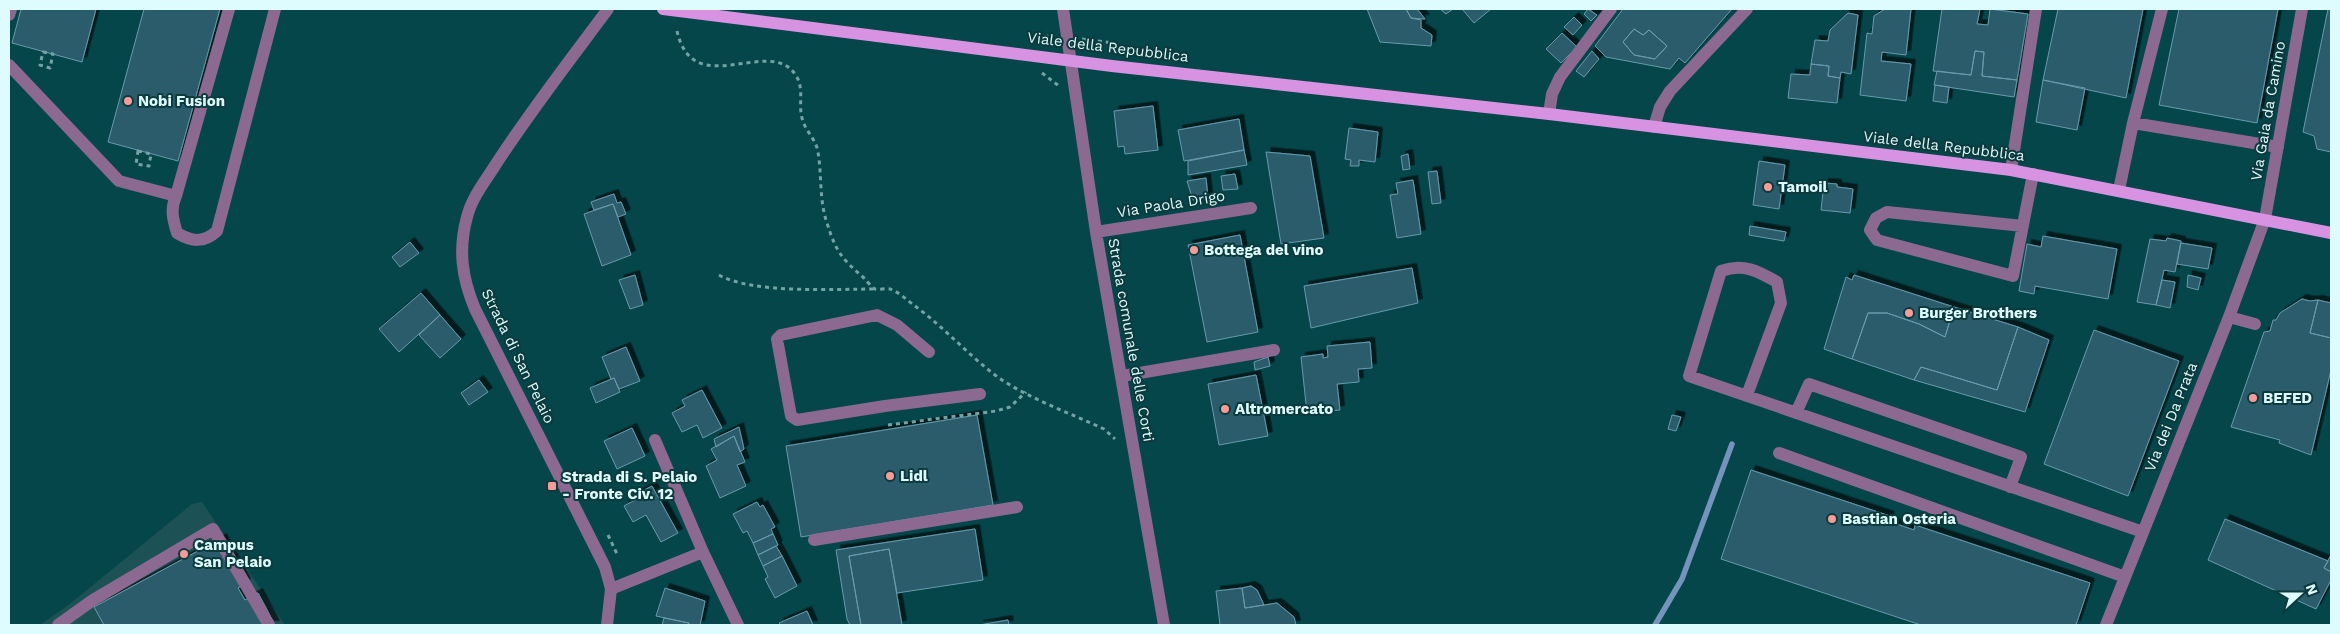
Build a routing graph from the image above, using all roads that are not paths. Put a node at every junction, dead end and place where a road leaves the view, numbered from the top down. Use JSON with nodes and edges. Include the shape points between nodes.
{"nodes":[{"id":1,"x":11,"y":9,"type":"edge"},
{"id":2,"x":229,"y":9,"type":"edge"},
{"id":3,"x":275,"y":9,"type":"edge"},
{"id":4,"x":608,"y":9,"type":"edge"},
{"id":5,"x":663,"y":9,"type":"edge"},
{"id":6,"x":1063,"y":9,"type":"edge"},
{"id":7,"x":1611,"y":9,"type":"edge"},
{"id":8,"x":1747,"y":9,"type":"edge"},
{"id":9,"x":2036,"y":9,"type":"edge"},
{"id":10,"x":2162,"y":9,"type":"edge"},
{"id":11,"x":2302,"y":9,"type":"edge"},
{"id":12,"x":9,"y":15,"type":"edge"},
{"id":13,"x":1072,"y":59,"type":"junction"},
{"id":14,"x":9,"y":65,"type":"edge"},
{"id":15,"x":1549,"y":114,"type":"junction"},
{"id":16,"x":2133,"y":123,"type":"junction"},
{"id":17,"x":1654,"y":126,"type":"junction"},
{"id":18,"x":2278,"y":147,"type":"junction"},
{"id":19,"x":2011,"y":170,"type":"junction"},
{"id":20,"x":2033,"y":174,"type":"junction"},
{"id":21,"x":2119,"y":190,"type":"junction"},
{"id":22,"x":176,"y":196,"type":"junction"},
{"id":23,"x":1251,"y":208,"type":"dead end"},
{"id":24,"x":2265,"y":219,"type":"junction"},
{"id":25,"x":2023,"y":226,"type":"junction"},
{"id":26,"x":1096,"y":232,"type":"junction"},
{"id":27,"x":2331,"y":233,"type":"edge"},
{"id":28,"x":2229,"y":317,"type":"junction"},
{"id":29,"x":2255,"y":324,"type":"dead end"},
{"id":30,"x":1274,"y":350,"type":"dead end"},
{"id":31,"x":929,"y":352,"type":"dead end"},
{"id":32,"x":1122,"y":376,"type":"junction"},
{"id":33,"x":980,"y":394,"type":"dead end"},
{"id":34,"x":1747,"y":396,"type":"junction"},
{"id":35,"x":1796,"y":412,"type":"junction"},
{"id":36,"x":655,"y":440,"type":"dead end"},
{"id":37,"x":1779,"y":453,"type":"dead end"},
{"id":38,"x":2010,"y":486,"type":"junction"},
{"id":39,"x":1017,"y":507,"type":"dead end"},
{"id":40,"x":2143,"y":532,"type":"junction"},
{"id":41,"x":814,"y":540,"type":"dead end"},
{"id":42,"x":703,"y":552,"type":"junction"},
{"id":43,"x":2125,"y":577,"type":"junction"},
{"id":44,"x":611,"y":590,"type":"junction"},
{"id":45,"x":58,"y":625,"type":"edge"},
{"id":46,"x":269,"y":625,"type":"edge"},
{"id":47,"x":608,"y":625,"type":"edge"},
{"id":48,"x":738,"y":625,"type":"edge"},
{"id":49,"x":1164,"y":625,"type":"edge"},
{"id":50,"x":2106,"y":625,"type":"edge"}],
"edges":[{"from":1,"to":12,"type":"street"},
{"from":2,"to":22,"type":"street"},
{"from":3,"to":22,"type":"street","via":[[217,231],[210,238],[197,241],[177,233],[172,216]]},
{"from":4,"to":44,"type":"street","name":"Strada di San Pelaio","via":[[518,130],[476,194],[467,215],[462,264],[475,309],[605,567]]},
{"from":5,"to":13,"type":"main road","name":"Viale della Repubblica"},
{"from":6,"to":13,"type":"street","name":"Strada comunale delle Corti"},
{"from":7,"to":15,"type":"street","via":[[1560,77],[1552,94]]},
{"from":8,"to":17,"type":"street","via":[[1670,91]]},
{"from":9,"to":19,"type":"street"},
{"from":10,"to":16,"type":"street"},
{"from":11,"to":18,"type":"street","name":"Via Gaia da Camino"},
{"from":13,"to":15,"type":"main road","name":"Viale della Repubblica"},
{"from":13,"to":26,"type":"street","name":"Strada comunale delle Corti"},
{"from":14,"to":22,"type":"street","via":[[119,181]]},
{"from":15,"to":17,"type":"main road","name":"Viale della Repubblica"},
{"from":16,"to":18,"type":"street"},
{"from":16,"to":21,"type":"street"},
{"from":17,"to":19,"type":"main road","name":"Viale della Repubblica"},
{"from":18,"to":24,"type":"street","name":"Via Gaia da Camino"},
{"from":19,"to":20,"type":"main road","name":"Viale della Repubblica"},
{"from":20,"to":21,"type":"main road","name":"Viale della Repubblica"},
{"from":20,"to":25,"type":"street"},
{"from":21,"to":24,"type":"main road","name":"Viale della Repubblica"},
{"from":23,"to":26,"type":"street","name":"Via Paola Drigo"},
{"from":24,"to":27,"type":"main road","name":"Viale della Repubblica"},
{"from":24,"to":28,"type":"street","name":"Via dei Da Prata"},
{"from":25,"to":25,"type":"street","via":[[2013,276],[1877,240],[1870,230],[1876,218],[1887,212]]},
{"from":26,"to":32,"type":"street","name":"Strada comunale delle Corti"},
{"from":28,"to":29,"type":"street"},
{"from":28,"to":40,"type":"street","name":"Via dei Da Prata"},
{"from":30,"to":32,"type":"street"},
{"from":31,"to":33,"type":"street","via":[[897,325],[877,315],[781,335],[776,339],[791,416],[797,420]]},
{"from":32,"to":49,"type":"street","name":"Strada comunale delle Corti"},
{"from":34,"to":34,"type":"street","via":[[1689,376],[1721,271],[1733,267],[1757,270],[1777,282],[1781,303]]},
{"from":34,"to":35,"type":"street"},
{"from":35,"to":38,"type":"street"},
{"from":35,"to":38,"type":"street","via":[[1809,384],[2021,457]]},
{"from":36,"to":42,"type":"street"},
{"from":37,"to":43,"type":"street"},
{"from":38,"to":40,"type":"street"},
{"from":39,"to":41,"type":"street"},
{"from":40,"to":43,"type":"street","name":"Via dei Da Prata"},
{"from":42,"to":44,"type":"street"},
{"from":42,"to":48,"type":"street"},
{"from":43,"to":50,"type":"street","name":"Via dei Da Prata"},
{"from":44,"to":47,"type":"street","name":"Strada di San Pelaio"},
{"from":45,"to":46,"type":"street","via":[[93,600],[213,529]]}]}
